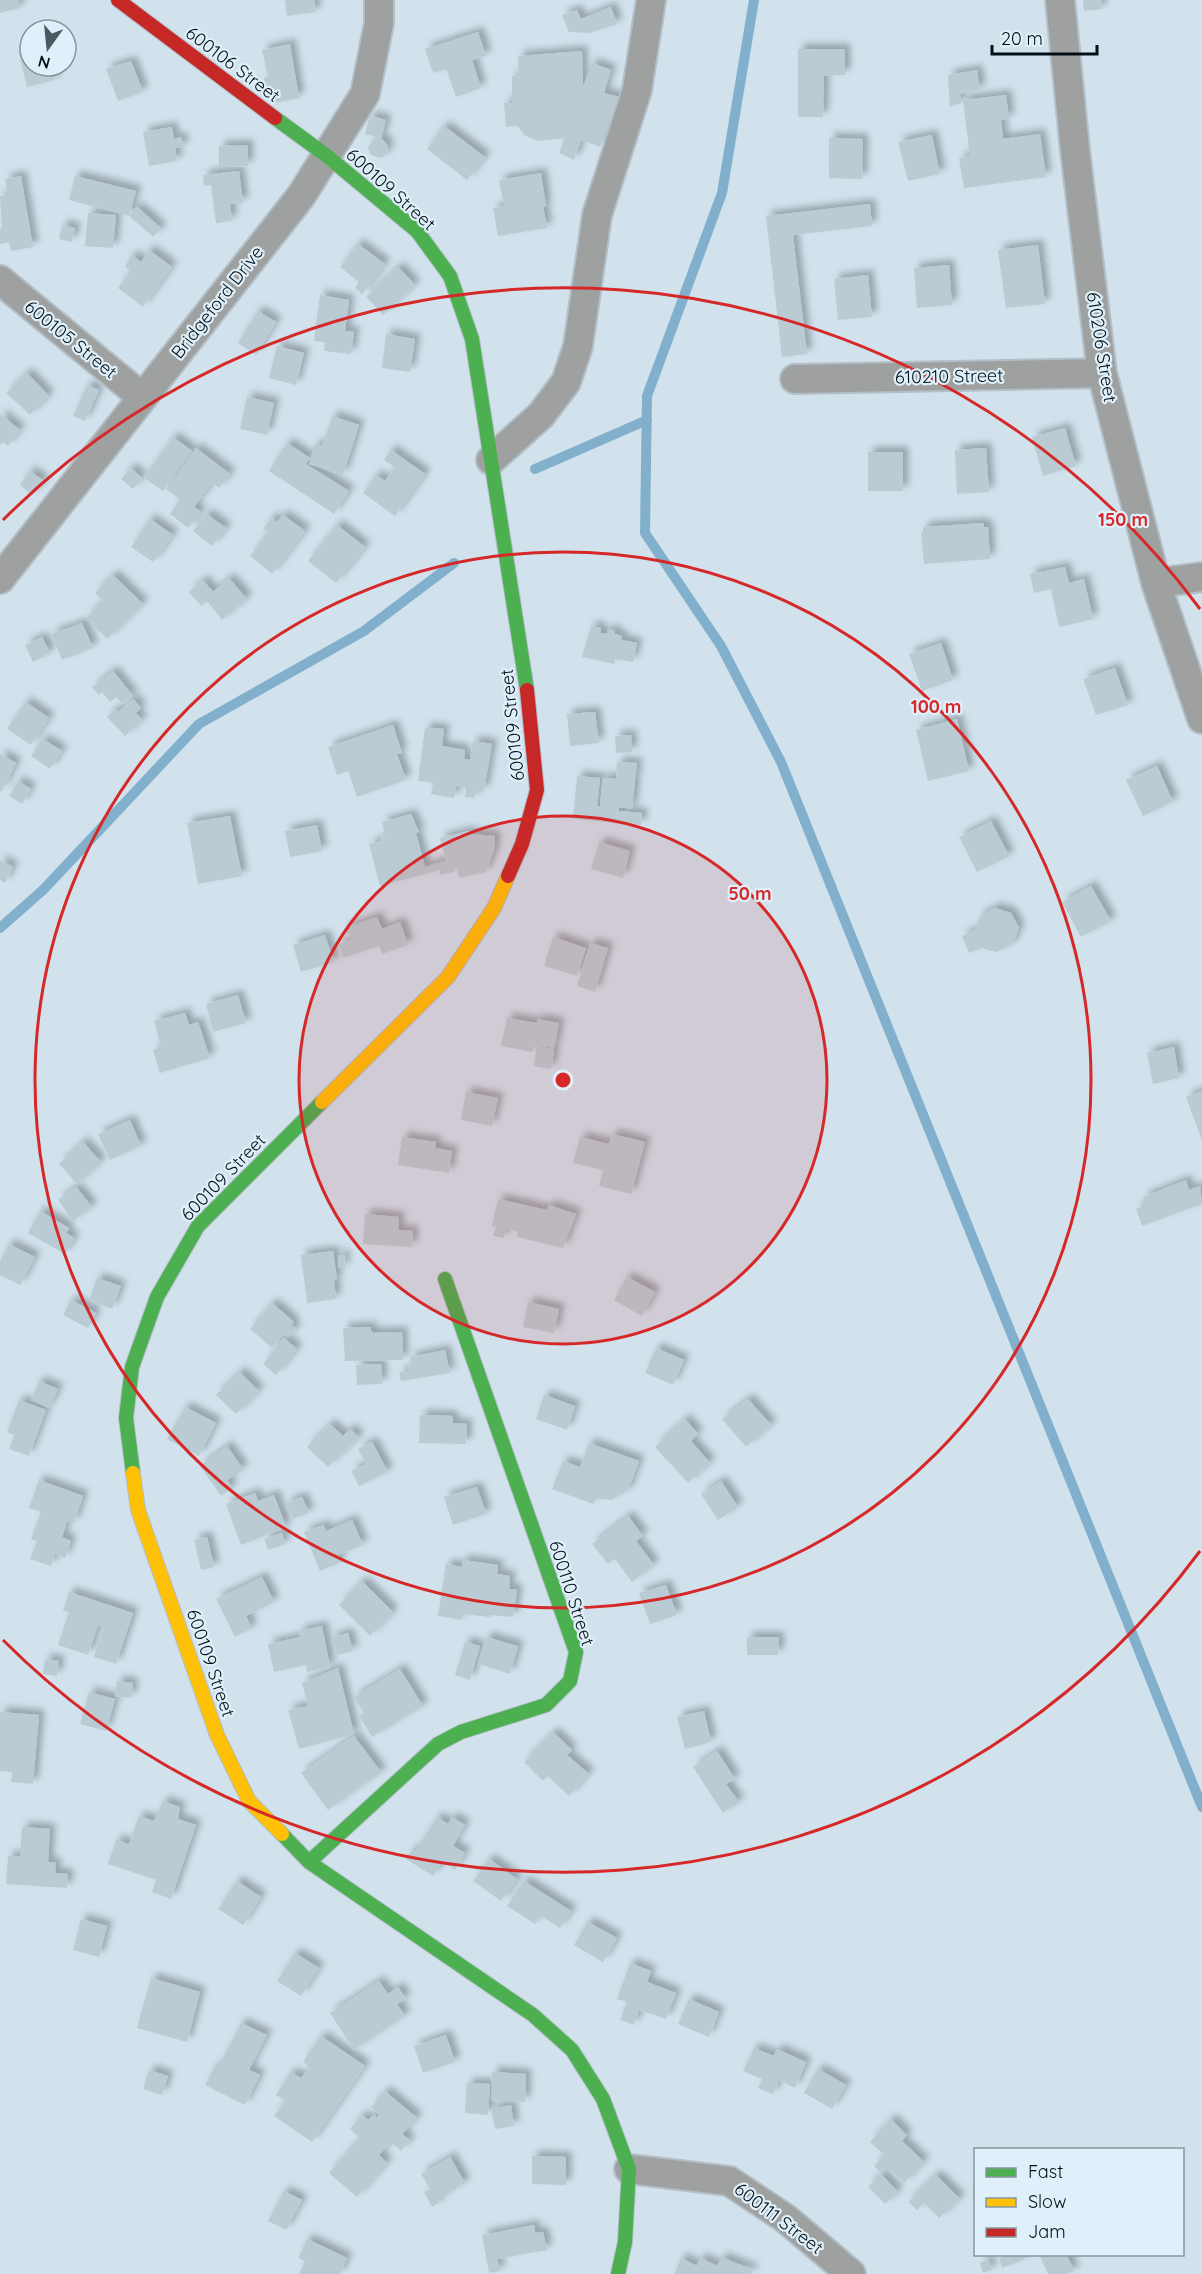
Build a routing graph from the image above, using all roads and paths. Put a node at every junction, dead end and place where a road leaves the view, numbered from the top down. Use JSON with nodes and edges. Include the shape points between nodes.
{"nodes":[{"id":1,"x":118,"y":0,"type":"edge"},
{"id":2,"x":379,"y":0,"type":"edge"},
{"id":3,"x":651,"y":0,"type":"edge"},
{"id":4,"x":1060,"y":0,"type":"edge"},
{"id":5,"x":327,"y":156,"type":"junction"},
{"id":6,"x":0,"y":280,"type":"edge"},
{"id":7,"x":1102,"y":373,"type":"junction"},
{"id":8,"x":795,"y":379,"type":"dead end"},
{"id":9,"x":142,"y":397,"type":"junction"},
{"id":10,"x":491,"y":460,"type":"junction"},
{"id":11,"x":1202,"y":577,"type":"edge"},
{"id":12,"x":0,"y":579,"type":"edge"},
{"id":13,"x":1156,"y":583,"type":"junction"},
{"id":14,"x":1202,"y":719,"type":"edge"},
{"id":15,"x":445,"y":1279,"type":"dead end"},
{"id":16,"x":309,"y":1862,"type":"junction"},
{"id":17,"x":629,"y":2169,"type":"junction"},
{"id":18,"x":618,"y":2274,"type":"edge"},
{"id":19,"x":851,"y":2274,"type":"edge"}],
"edges":[{"from":1,"to":5,"type":"street","name":"600106 Street"},
{"from":2,"to":5,"type":"street","name":"Bridgeford Drive","via":[[379,23],[365,94]]},
{"from":3,"to":10,"type":"street","via":[[637,90],[597,215],[578,346],[566,382],[542,415]]},
{"from":4,"to":7,"type":"street","name":"610206 Street"},
{"from":5,"to":9,"type":"street","name":"Bridgeford Drive","via":[[301,196]]},
{"from":5,"to":10,"type":"street","name":"600109 Street","via":[[417,231],[450,276],[472,339]]},
{"from":6,"to":9,"type":"street","name":"600105 Street"},
{"from":7,"to":8,"type":"street","name":"610210 Street"},
{"from":7,"to":13,"type":"street","name":"610206 Street"},
{"from":9,"to":12,"type":"street","name":"Bridgeford Drive"},
{"from":10,"to":16,"type":"street","name":"600109 Street","via":[[531,721],[537,790],[522,844],[494,908],[448,977],[198,1226],[157,1297],[132,1367],[126,1418],[138,1510],[213,1723],[249,1801]]},
{"from":11,"to":13,"type":"street"},
{"from":13,"to":14,"type":"street","name":"610206 Street"},
{"from":15,"to":16,"type":"street","name":"600110 Street","via":[[576,1652],[570,1681],[546,1705],[461,1732],[438,1744]]},
{"from":16,"to":17,"type":"street","name":"600109 Street","via":[[533,2014],[572,2050],[603,2099]]},
{"from":17,"to":18,"type":"street","name":"600109 Street","via":[[625,2242]]},
{"from":17,"to":19,"type":"street","name":"600111 Street","via":[[729,2181],[785,2218]]}]}
